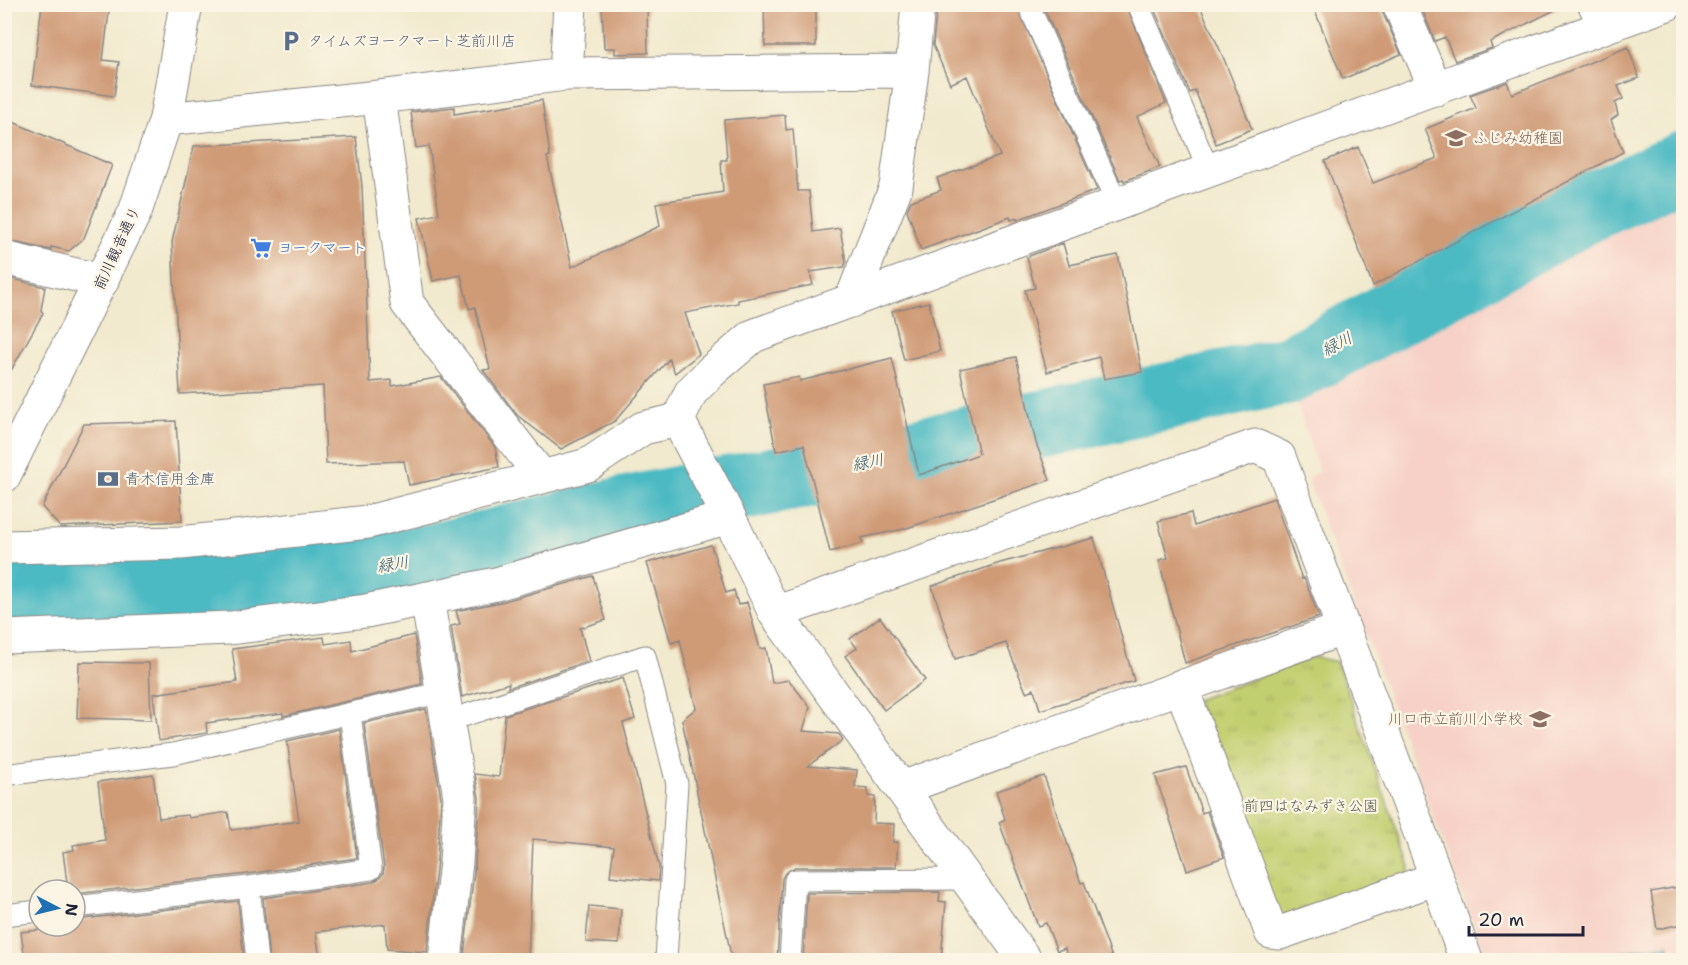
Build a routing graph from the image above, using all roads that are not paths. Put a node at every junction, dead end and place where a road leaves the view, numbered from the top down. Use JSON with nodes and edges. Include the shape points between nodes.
{"nodes":[{"id":1,"x":186,"y":4,"type":"edge"},
{"id":2,"x":570,"y":4,"type":"edge"},
{"id":3,"x":918,"y":4,"type":"edge"},
{"id":4,"x":1028,"y":4,"type":"edge"},
{"id":5,"x":1138,"y":4,"type":"edge"},
{"id":6,"x":1399,"y":4,"type":"edge"},
{"id":7,"x":1667,"y":4,"type":"edge"},
{"id":8,"x":1594,"y":16,"type":"edge"},
{"id":9,"x":912,"y":71,"type":"junction"},
{"id":10,"x":566,"y":74,"type":"junction"},
{"id":11,"x":1436,"y":89,"type":"junction"},
{"id":12,"x":379,"y":97,"type":"junction"},
{"id":13,"x":166,"y":119,"type":"junction"},
{"id":14,"x":1209,"y":171,"type":"junction"},
{"id":15,"x":1117,"y":204,"type":"junction"},
{"id":16,"x":4,"y":258,"type":"edge"},
{"id":17,"x":102,"y":281,"type":"junction"},
{"id":18,"x":850,"y":301,"type":"junction"},
{"id":19,"x":678,"y":420,"type":"junction"},
{"id":20,"x":4,"y":476,"type":"edge"},
{"id":21,"x":542,"y":477,"type":"junction"},
{"id":22,"x":726,"y":511,"type":"junction"},
{"id":23,"x":4,"y":547,"type":"edge"},
{"id":24,"x":427,"y":598,"type":"junction"},
{"id":25,"x":775,"y":613,"type":"junction"},
{"id":26,"x":1342,"y":629,"type":"junction"},
{"id":27,"x":4,"y":637,"type":"edge"},
{"id":28,"x":1181,"y":686,"type":"junction"},
{"id":29,"x":445,"y":706,"type":"junction"},
{"id":30,"x":350,"y":714,"type":"junction"},
{"id":31,"x":4,"y":775,"type":"edge"},
{"id":32,"x":902,"y":788,"type":"junction"},
{"id":33,"x":1437,"y":878,"type":"junction"},
{"id":34,"x":967,"y":879,"type":"junction"},
{"id":35,"x":249,"y":887,"type":"junction"},
{"id":36,"x":87,"y":906,"type":"edge"},
{"id":37,"x":27,"y":912,"type":"edge"},
{"id":38,"x":4,"y":915,"type":"edge"},
{"id":39,"x":257,"y":960,"type":"edge"},
{"id":40,"x":445,"y":960,"type":"edge"},
{"id":41,"x":666,"y":960,"type":"edge"},
{"id":42,"x":789,"y":960,"type":"edge"},
{"id":43,"x":1025,"y":960,"type":"edge"},
{"id":44,"x":1466,"y":960,"type":"edge"}],
"edges":[{"from":1,"to":13,"type":"street","name":"前川観音通り"},
{"from":2,"to":10,"type":"street"},
{"from":3,"to":9,"type":"street"},
{"from":4,"to":15,"type":"lane"},
{"from":5,"to":14,"type":"lane"},
{"from":6,"to":11,"type":"street"},
{"from":7,"to":8,"type":"street"},
{"from":8,"to":11,"type":"street"},
{"from":9,"to":10,"type":"street"},
{"from":9,"to":18,"type":"street","via":[[896,187]]},
{"from":10,"to":12,"type":"street"},
{"from":11,"to":14,"type":"street"},
{"from":12,"to":13,"type":"street"},
{"from":12,"to":21,"type":"street","via":[[407,303]]},
{"from":13,"to":17,"type":"street","name":"前川観音通り","via":[[135,212]]},
{"from":14,"to":15,"type":"street"},
{"from":15,"to":18,"type":"street"},
{"from":16,"to":17,"type":"street"},
{"from":17,"to":20,"type":"street","name":"前川観音通り"},
{"from":18,"to":19,"type":"street","via":[[753,336],[691,392]]},
{"from":19,"to":21,"type":"street","via":[[643,428],[588,465]]},
{"from":19,"to":22,"type":"street"},
{"from":21,"to":23,"type":"street","via":[[368,522],[181,543]]},
{"from":22,"to":24,"type":"street","via":[[496,584]]},
{"from":22,"to":25,"type":"street"},
{"from":24,"to":27,"type":"street","via":[[230,628]]},
{"from":24,"to":29,"type":"street"},
{"from":25,"to":26,"type":"street","via":[[1255,446],[1279,457]]},
{"from":25,"to":32,"type":"street"},
{"from":26,"to":28,"type":"street"},
{"from":26,"to":33,"type":"street"},
{"from":28,"to":32,"type":"street"},
{"from":28,"to":33,"type":"street","via":[[1271,932],[1280,933]]},
{"from":29,"to":30,"type":"lane"},
{"from":29,"to":40,"type":"street","via":[[460,797]]},
{"from":29,"to":41,"type":"lane","via":[[645,656],[677,784]]},
{"from":30,"to":31,"type":"lane","via":[[173,754]]},
{"from":30,"to":35,"type":"lane","via":[[371,869]]},
{"from":32,"to":34,"type":"street"},
{"from":33,"to":44,"type":"street"},
{"from":34,"to":42,"type":"lane","via":[[795,880]]},
{"from":34,"to":43,"type":"street"},
{"from":35,"to":36,"type":"lane"},
{"from":35,"to":39,"type":"lane"},
{"from":37,"to":38,"type":"lane"}]}
